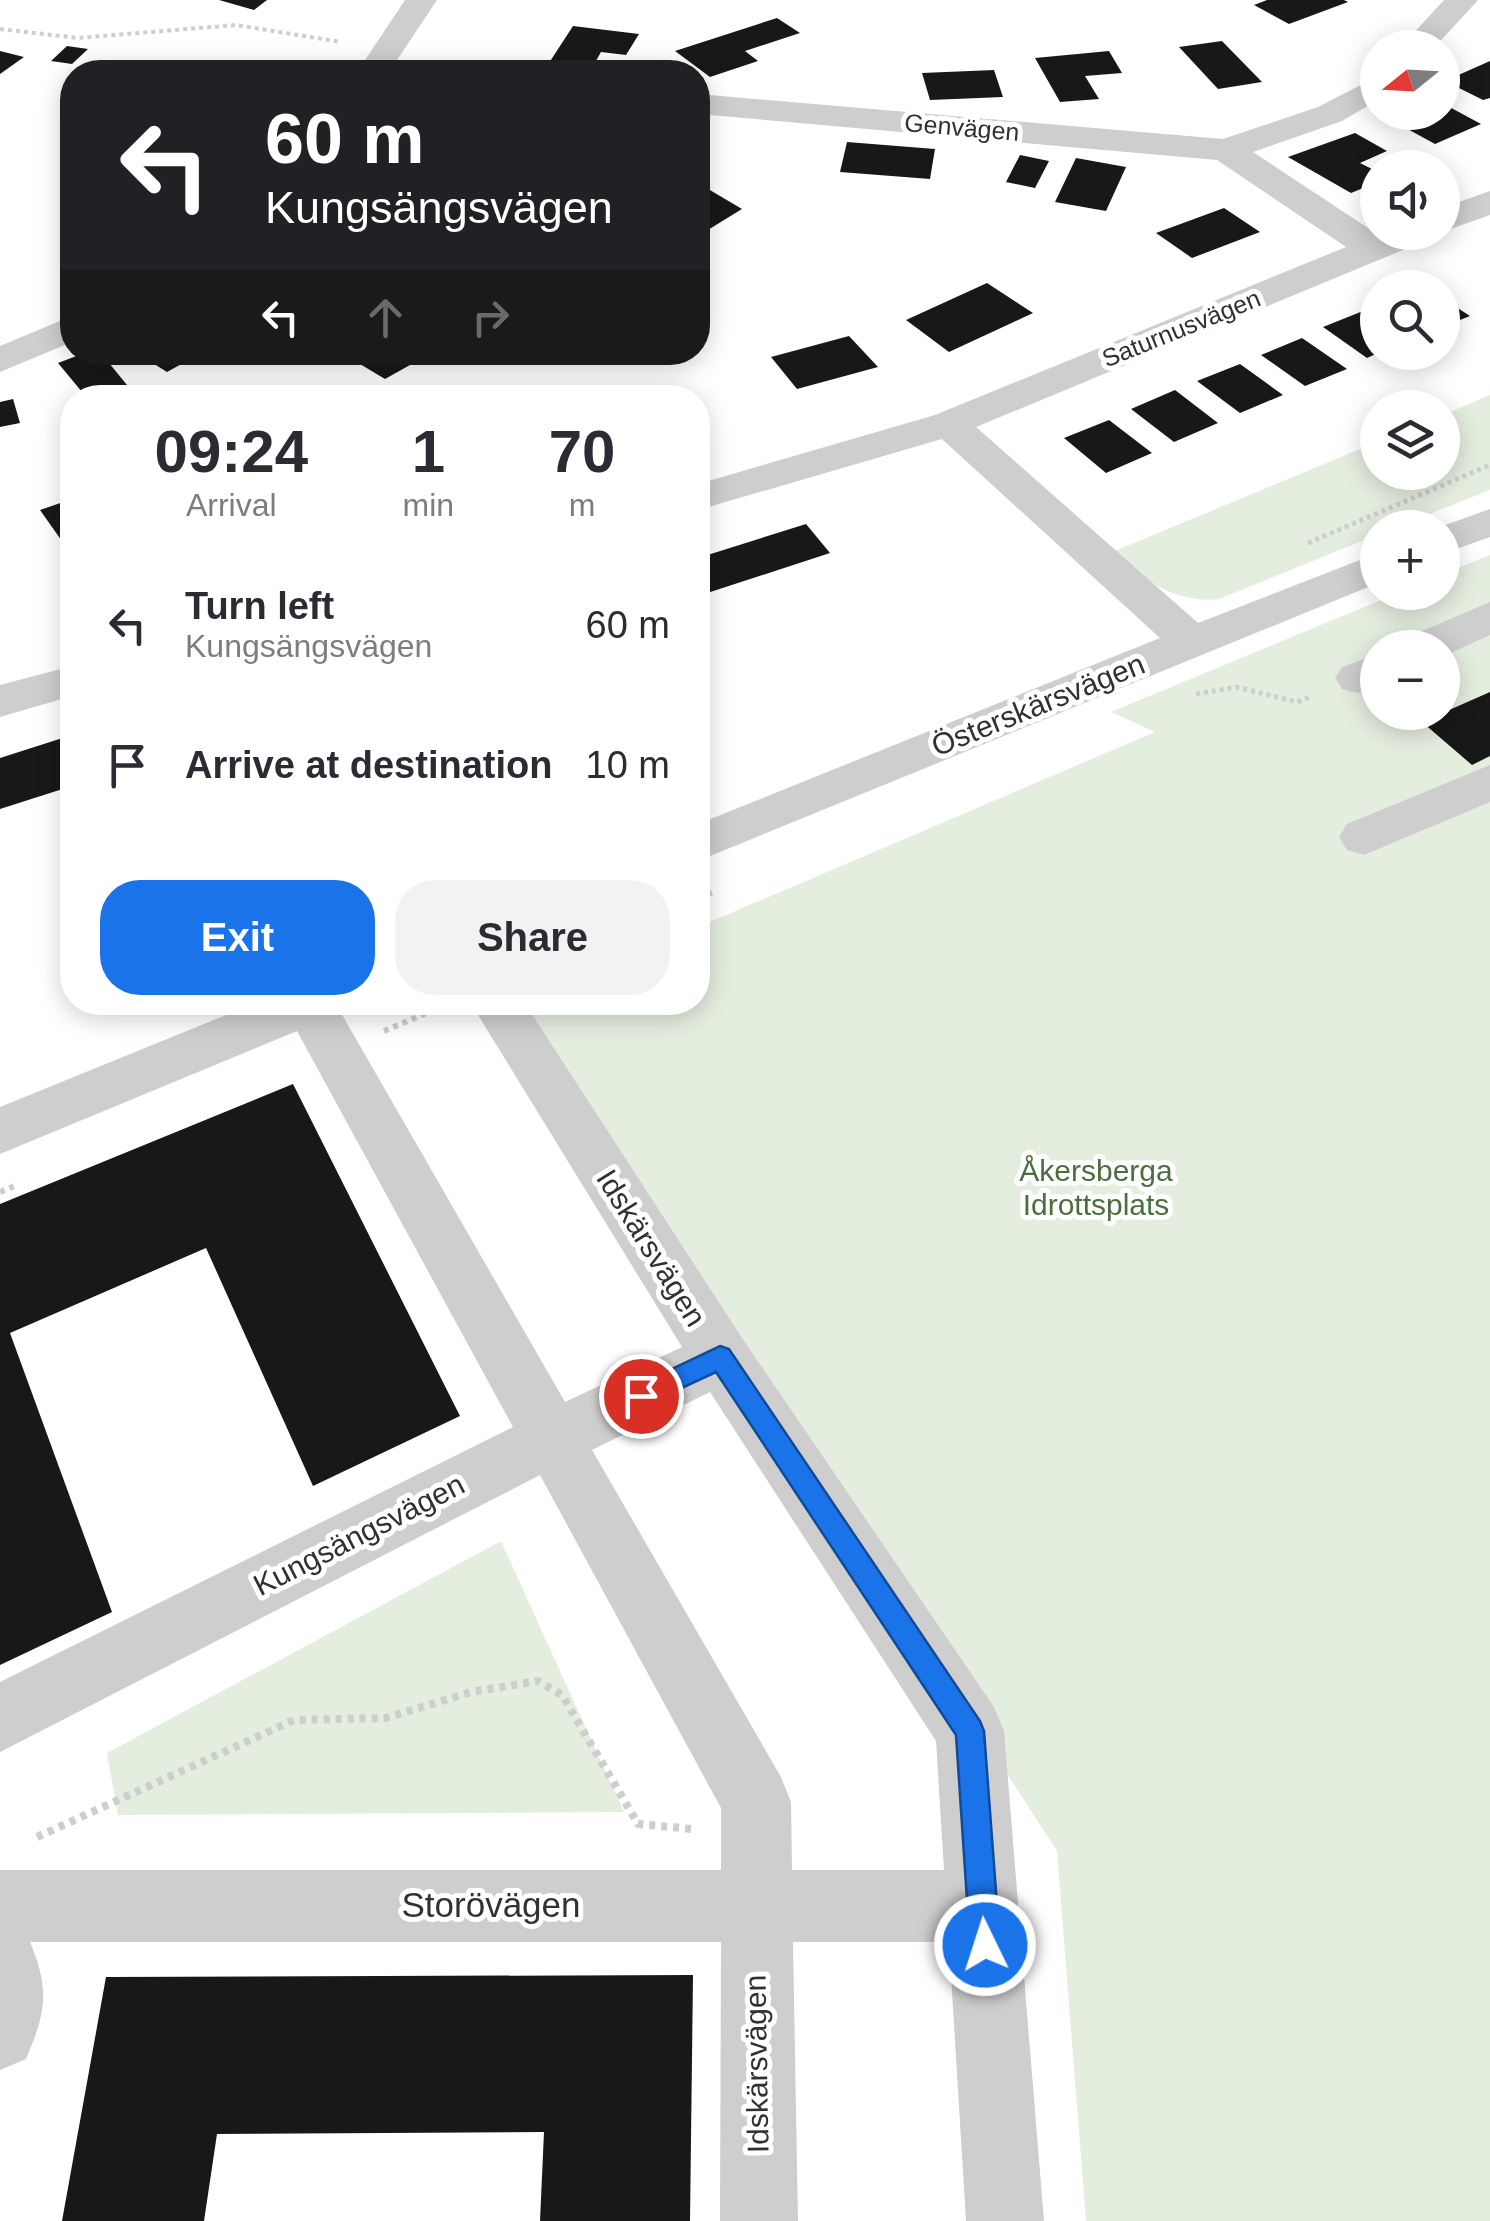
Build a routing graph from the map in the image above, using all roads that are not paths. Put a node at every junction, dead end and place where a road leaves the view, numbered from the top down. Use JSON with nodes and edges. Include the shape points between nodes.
{"nodes":[{"id":1,"x":421,"y":0,"type":"edge"},
{"id":2,"x":1462,"y":0,"type":"edge"},
{"id":3,"x":1433,"y":30,"type":"edge"},
{"id":4,"x":381,"y":60,"type":"edge"},
{"id":5,"x":1360,"y":96,"type":"edge"},
{"id":6,"x":710,"y":105,"type":"edge"},
{"id":7,"x":1226,"y":150,"type":"junction"},
{"id":8,"x":1490,"y":202,"type":"edge"},
{"id":9,"x":1460,"y":214,"type":"edge"},
{"id":10,"x":1360,"y":240,"type":"edge"},
{"id":11,"x":1371,"y":250,"type":"edge"},
{"id":12,"x":60,"y":333,"type":"edge"},
{"id":13,"x":0,"y":360,"type":"edge"},
{"id":14,"x":949,"y":424,"type":"junction"},
{"id":15,"x":710,"y":494,"type":"edge"},
{"id":16,"x":1490,"y":522,"type":"edge"},
{"id":17,"x":1460,"y":534,"type":"edge"},
{"id":18,"x":1360,"y":574,"type":"edge"},
{"id":19,"x":1490,"y":617,"type":"edge"},
{"id":20,"x":1460,"y":631,"type":"edge"},
{"id":21,"x":1192,"y":642,"type":"junction"},
{"id":22,"x":60,"y":684,"type":"edge"},
{"id":23,"x":0,"y":701,"type":"edge"},
{"id":24,"x":1490,"y":782,"type":"edge"},
{"id":25,"x":1364,"y":837,"type":"dead end"},
{"id":26,"x":710,"y":839,"type":"edge"},
{"id":27,"x":282,"y":1015,"type":"edge"},
{"id":28,"x":318,"y":1015,"type":"edge"},
{"id":29,"x":504,"y":1015,"type":"edge"},
{"id":30,"x":0,"y":1131,"type":"edge"},
{"id":31,"x":720,"y":1357,"type":"junction"},
{"id":32,"x":554,"y":1439,"type":"junction"},
{"id":33,"x":0,"y":1718,"type":"edge"},
{"id":34,"x":9,"y":1876,"type":"edge"},
{"id":35,"x":730,"y":1904,"type":"junction"},
{"id":36,"x":982,"y":1906,"type":"junction"},
{"id":37,"x":0,"y":1957,"type":"edge"},
{"id":38,"x":0,"y":2033,"type":"edge"},
{"id":39,"x":759,"y":2221,"type":"edge"},
{"id":40,"x":1005,"y":2221,"type":"edge"}],
"edges":[{"from":1,"to":4,"type":"street"},
{"from":2,"to":3,"type":"street"},
{"from":5,"to":7,"type":"street","name":"Genvägen","via":[[1330,114]]},
{"from":6,"to":7,"type":"street","name":"Genvägen"},
{"from":7,"to":10,"type":"street","name":"Genvägen"},
{"from":8,"to":9,"type":"street"},
{"from":11,"to":14,"type":"street","name":"Saturnusvägen"},
{"from":12,"to":13,"type":"street"},
{"from":14,"to":15,"type":"street","name":"Saturnusvägen"},
{"from":14,"to":21,"type":"street"},
{"from":16,"to":17,"type":"street"},
{"from":18,"to":21,"type":"street","name":"Österskärsvägen"},
{"from":19,"to":20,"type":"street"},
{"from":21,"to":26,"type":"street","name":"Österskärsvägen"},
{"from":22,"to":23,"type":"street"},
{"from":24,"to":25,"type":"street"},
{"from":27,"to":30,"type":"street"},
{"from":28,"to":32,"type":"street","name":"Idskärsvägen"},
{"from":29,"to":31,"type":"street","name":"Idskärsvägen"},
{"from":31,"to":32,"type":"street","name":"Kungsängsvägen"},
{"from":31,"to":36,"type":"street","name":"Idskärsvägen","via":[[970,1731]]},
{"from":32,"to":33,"type":"street","name":"Kungsängsvägen"},
{"from":32,"to":35,"type":"street","name":"Idskärsvägen","via":[[756,1802]]},
{"from":34,"to":35,"type":"street","name":"Storövägen"},
{"from":35,"to":36,"type":"street","name":"Storövägen"},
{"from":35,"to":39,"type":"street","name":"Idskärsvägen"},
{"from":36,"to":40,"type":"street","name":"Idskärsvägen"},
{"from":37,"to":38,"type":"street","via":[[9,1988]]}]}
